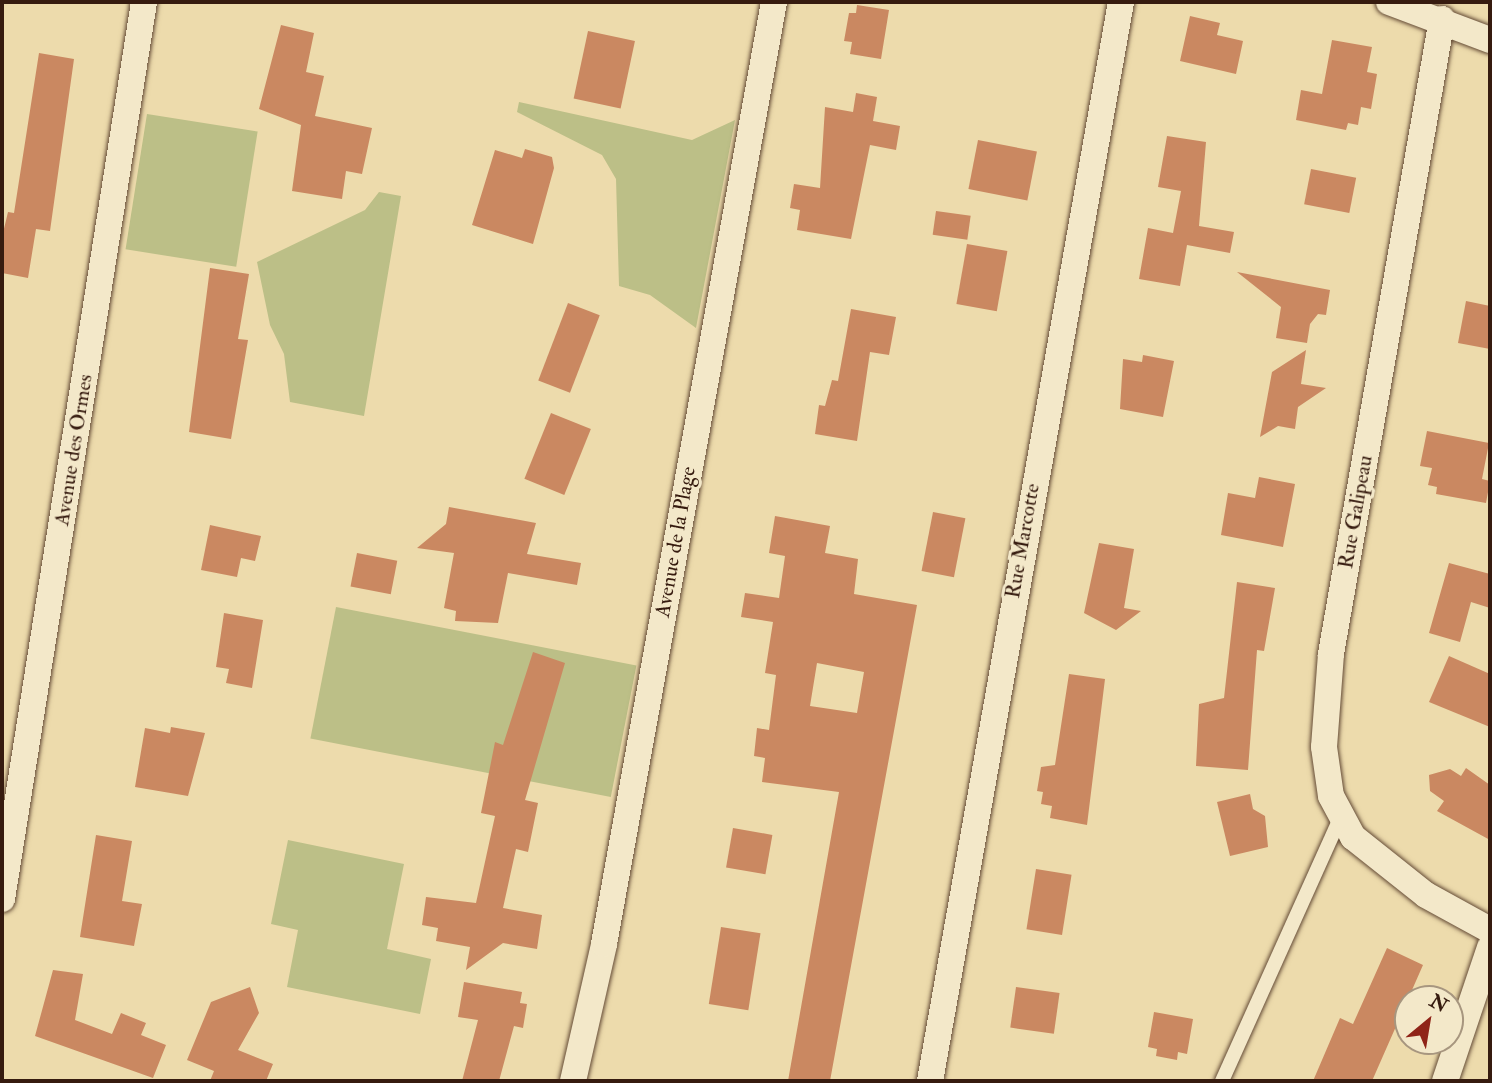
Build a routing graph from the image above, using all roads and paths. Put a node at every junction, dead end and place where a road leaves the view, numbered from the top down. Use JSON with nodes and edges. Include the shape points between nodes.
{"nodes":[{"id":1,"x":144,"y":2,"type":"edge"},
{"id":2,"x":774,"y":2,"type":"edge"},
{"id":3,"x":1121,"y":2,"type":"edge"},
{"id":4,"x":1390,"y":2,"type":"edge"},
{"id":5,"x":1442,"y":19,"type":"junction"},
{"id":6,"x":1490,"y":40,"type":"edge"},
{"id":7,"x":1340,"y":818,"type":"junction"},
{"id":8,"x":2,"y":899,"type":"edge"},
{"id":9,"x":1490,"y":930,"type":"edge"},
{"id":10,"x":1490,"y":947,"type":"edge"},
{"id":11,"x":573,"y":1081,"type":"edge"},
{"id":12,"x":930,"y":1081,"type":"edge"},
{"id":13,"x":1222,"y":1081,"type":"edge"},
{"id":14,"x":1445,"y":1081,"type":"edge"}],
"edges":[{"from":1,"to":8,"type":"street","name":"Avenue des Ormes"},
{"from":2,"to":11,"type":"street","name":"Avenue de la Plage","via":[[614,888]]},
{"from":3,"to":12,"type":"street","name":"Rue Marcotte"},
{"from":4,"to":5,"type":"street"},
{"from":5,"to":6,"type":"street"},
{"from":5,"to":7,"type":"street","name":"Rue Galipeau","via":[[1328,676],[1326,773]]},
{"from":7,"to":9,"type":"street","name":"Rue Galipeau","via":[[1385,867]]},
{"from":7,"to":13,"type":"lane"},
{"from":10,"to":14,"type":"street"}]}
